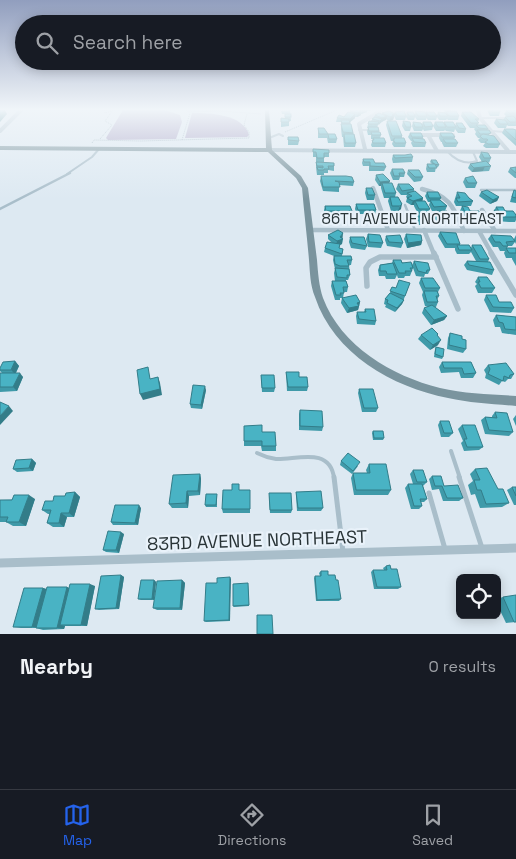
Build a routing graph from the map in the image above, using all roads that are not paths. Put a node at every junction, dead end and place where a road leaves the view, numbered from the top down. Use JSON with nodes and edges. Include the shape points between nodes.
{"nodes":[{"id":1,"x":268,"y":140,"type":"edge"},
{"id":2,"x":362,"y":140,"type":"edge"},
{"id":3,"x":431,"y":140,"type":"edge"},
{"id":4,"x":498,"y":140,"type":"edge"},
{"id":5,"x":0,"y":148,"type":"edge"},
{"id":6,"x":100,"y":149,"type":"junction"},
{"id":7,"x":365,"y":149,"type":"junction"},
{"id":8,"x":269,"y":150,"type":"junction"},
{"id":9,"x":437,"y":151,"type":"junction"},
{"id":10,"x":447,"y":151,"type":"junction"},
{"id":11,"x":472,"y":151,"type":"junction"},
{"id":12,"x":509,"y":152,"type":"junction"},
{"id":13,"x":516,"y":152,"type":"edge"},
{"id":14,"x":373,"y":188,"type":"edge"},
{"id":15,"x":422,"y":189,"type":"dead end"},
{"id":16,"x":481,"y":190,"type":"edge"},
{"id":17,"x":516,"y":190,"type":"edge"},
{"id":18,"x":405,"y":205,"type":"dead end"},
{"id":19,"x":0,"y":209,"type":"edge"},
{"id":20,"x":482,"y":210,"type":"dead end"},
{"id":21,"x":309,"y":230,"type":"junction"},
{"id":22,"x":388,"y":230,"type":"junction"},
{"id":23,"x":415,"y":230,"type":"junction"},
{"id":24,"x":424,"y":230,"type":"junction"},
{"id":25,"x":464,"y":231,"type":"junction"},
{"id":26,"x":480,"y":231,"type":"junction"},
{"id":27,"x":495,"y":231,"type":"junction"},
{"id":28,"x":516,"y":231,"type":"edge"},
{"id":29,"x":436,"y":257,"type":"junction"},
{"id":30,"x":367,"y":286,"type":"dead end"},
{"id":31,"x":516,"y":295,"type":"edge"},
{"id":32,"x":458,"y":309,"type":"dead end"},
{"id":33,"x":516,"y":401,"type":"edge"},
{"id":34,"x":451,"y":451,"type":"dead end"},
{"id":35,"x":257,"y":453,"type":"dead end"},
{"id":36,"x":429,"y":493,"type":"dead end"},
{"id":37,"x":516,"y":548,"type":"edge"},
{"id":38,"x":445,"y":549,"type":"junction"},
{"id":39,"x":482,"y":549,"type":"junction"},
{"id":40,"x":343,"y":553,"type":"junction"},
{"id":41,"x":0,"y":563,"type":"edge"}],
"edges":[{"from":1,"to":8,"type":"street"},
{"from":2,"to":7,"type":"street"},
{"from":3,"to":9,"type":"street"},
{"from":4,"to":12,"type":"street"},
{"from":5,"to":6,"type":"street"},
{"from":6,"to":8,"type":"street"},
{"from":6,"to":19,"type":"lane","via":[[70,173]]},
{"from":7,"to":8,"type":"street"},
{"from":7,"to":9,"type":"street"},
{"from":8,"to":21,"type":"street","via":[[295,172],[305,188]]},
{"from":9,"to":10,"type":"street"},
{"from":10,"to":11,"type":"street"},
{"from":10,"to":11,"type":"lane","via":[[453,158],[474,163],[477,158]]},
{"from":11,"to":12,"type":"street"},
{"from":12,"to":13,"type":"street"},
{"from":14,"to":22,"type":"street"},
{"from":15,"to":25,"type":"street","via":[[439,192],[448,198]]},
{"from":16,"to":17,"type":"lane"},
{"from":18,"to":23,"type":"lane"},
{"from":20,"to":27,"type":"street"},
{"from":21,"to":22,"type":"street","name":"86TH AVENUE NORTHEAST"},
{"from":21,"to":33,"type":"street","via":[[316,286],[323,308],[355,350],[403,380],[434,391]]},
{"from":22,"to":23,"type":"street","name":"86TH AVENUE NORTHEAST"},
{"from":23,"to":24,"type":"street","name":"86TH AVENUE NORTHEAST"},
{"from":24,"to":25,"type":"street","name":"86TH AVENUE NORTHEAST"},
{"from":24,"to":29,"type":"street"},
{"from":25,"to":26,"type":"street","name":"86TH AVENUE NORTHEAST"},
{"from":26,"to":27,"type":"street","name":"86TH AVENUE NORTHEAST"},
{"from":26,"to":31,"type":"street"},
{"from":27,"to":28,"type":"street","name":"86TH AVENUE NORTHEAST"},
{"from":29,"to":30,"type":"street","via":[[372,259],[364,275]]},
{"from":29,"to":32,"type":"street"},
{"from":34,"to":39,"type":"lane"},
{"from":35,"to":40,"type":"lane","via":[[272,460],[316,456],[326,462],[332,470]]},
{"from":36,"to":38,"type":"lane"},
{"from":37,"to":39,"type":"street","name":"83RD AVENUE NORTHEAST"},
{"from":38,"to":39,"type":"street","name":"83RD AVENUE NORTHEAST"},
{"from":38,"to":40,"type":"street","name":"83RD AVENUE NORTHEAST"},
{"from":40,"to":41,"type":"street","name":"83RD AVENUE NORTHEAST"}]}
